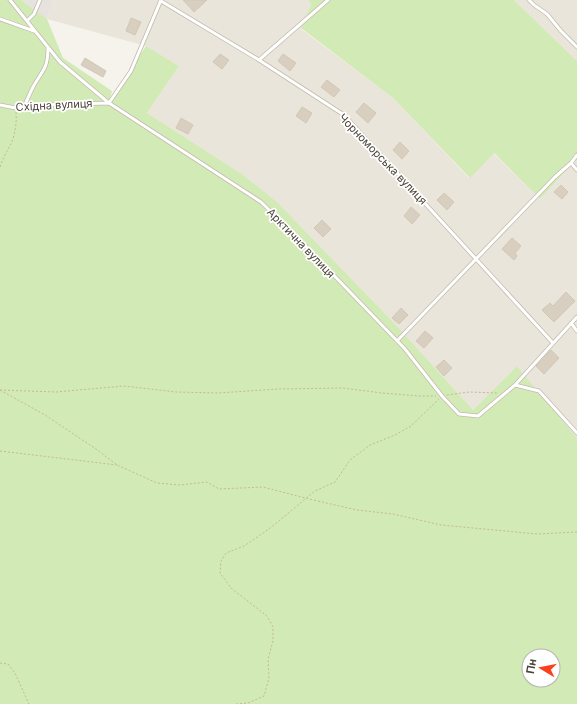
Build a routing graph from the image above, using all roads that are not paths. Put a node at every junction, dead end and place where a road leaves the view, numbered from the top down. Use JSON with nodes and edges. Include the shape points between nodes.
{"nodes":[{"id":1,"x":10,"y":0,"type":"edge"},
{"id":2,"x":40,"y":0,"type":"edge"},
{"id":3,"x":161,"y":0,"type":"edge"},
{"id":4,"x":328,"y":0,"type":"edge"},
{"id":5,"x":528,"y":0,"type":"edge"},
{"id":6,"x":0,"y":19,"type":"edge"},
{"id":7,"x":27,"y":22,"type":"junction"},
{"id":8,"x":36,"y":32,"type":"junction"},
{"id":9,"x":48,"y":46,"type":"junction"},
{"id":10,"x":577,"y":47,"type":"edge"},
{"id":11,"x":259,"y":60,"type":"junction"},
{"id":12,"x":109,"y":103,"type":"junction"},
{"id":13,"x":0,"y":105,"type":"edge"},
{"id":14,"x":24,"y":107,"type":"junction"},
{"id":15,"x":577,"y":155,"type":"edge"},
{"id":16,"x":571,"y":163,"type":"junction"},
{"id":17,"x":577,"y":170,"type":"edge"},
{"id":18,"x":476,"y":258,"type":"junction"},
{"id":19,"x":577,"y":317,"type":"edge"},
{"id":20,"x":570,"y":323,"type":"junction"},
{"id":21,"x":577,"y":331,"type":"edge"},
{"id":22,"x":397,"y":341,"type":"junction"},
{"id":23,"x":553,"y":343,"type":"junction"},
{"id":24,"x":515,"y":385,"type":"junction"},
{"id":25,"x":577,"y":433,"type":"edge"}],
"edges":[{"from":1,"to":7,"type":"lane","name":"Арктична вулиця"},
{"from":2,"to":7,"type":"lane"},
{"from":3,"to":11,"type":"lane","name":"Чорноморська вулиця"},
{"from":3,"to":12,"type":"lane","via":[[131,70]]},
{"from":4,"to":11,"type":"lane"},
{"from":5,"to":10,"type":"lane","via":[[547,14]]},
{"from":6,"to":8,"type":"lane"},
{"from":7,"to":8,"type":"lane","name":"Арктична вулиця"},
{"from":8,"to":9,"type":"lane","name":"Арктична вулиця"},
{"from":9,"to":12,"type":"lane","name":"Арктична вулиця","via":[[60,62]]},
{"from":9,"to":14,"type":"lane","via":[[45,69],[33,86]]},
{"from":11,"to":18,"type":"lane","name":"Чорноморська вулиця","via":[[344,115]]},
{"from":12,"to":14,"type":"lane","name":"Східна вулиця"},
{"from":12,"to":22,"type":"lane","name":"Арктична вулиця","via":[[261,202]]},
{"from":13,"to":14,"type":"lane","name":"Східна вулиця"},
{"from":15,"to":16,"type":"lane"},
{"from":16,"to":17,"type":"lane"},
{"from":16,"to":18,"type":"lane"},
{"from":18,"to":22,"type":"lane"},
{"from":18,"to":23,"type":"lane","name":"Чорноморська вулиця"},
{"from":19,"to":20,"type":"lane","name":"Арктична вулиця"},
{"from":20,"to":21,"type":"lane"},
{"from":20,"to":23,"type":"lane","name":"Арктична вулиця"},
{"from":22,"to":24,"type":"lane","name":"Арктична вулиця","via":[[459,414],[478,416]]},
{"from":23,"to":24,"type":"lane","name":"Арктична вулиця"},
{"from":24,"to":25,"type":"lane","via":[[539,392]]}]}
